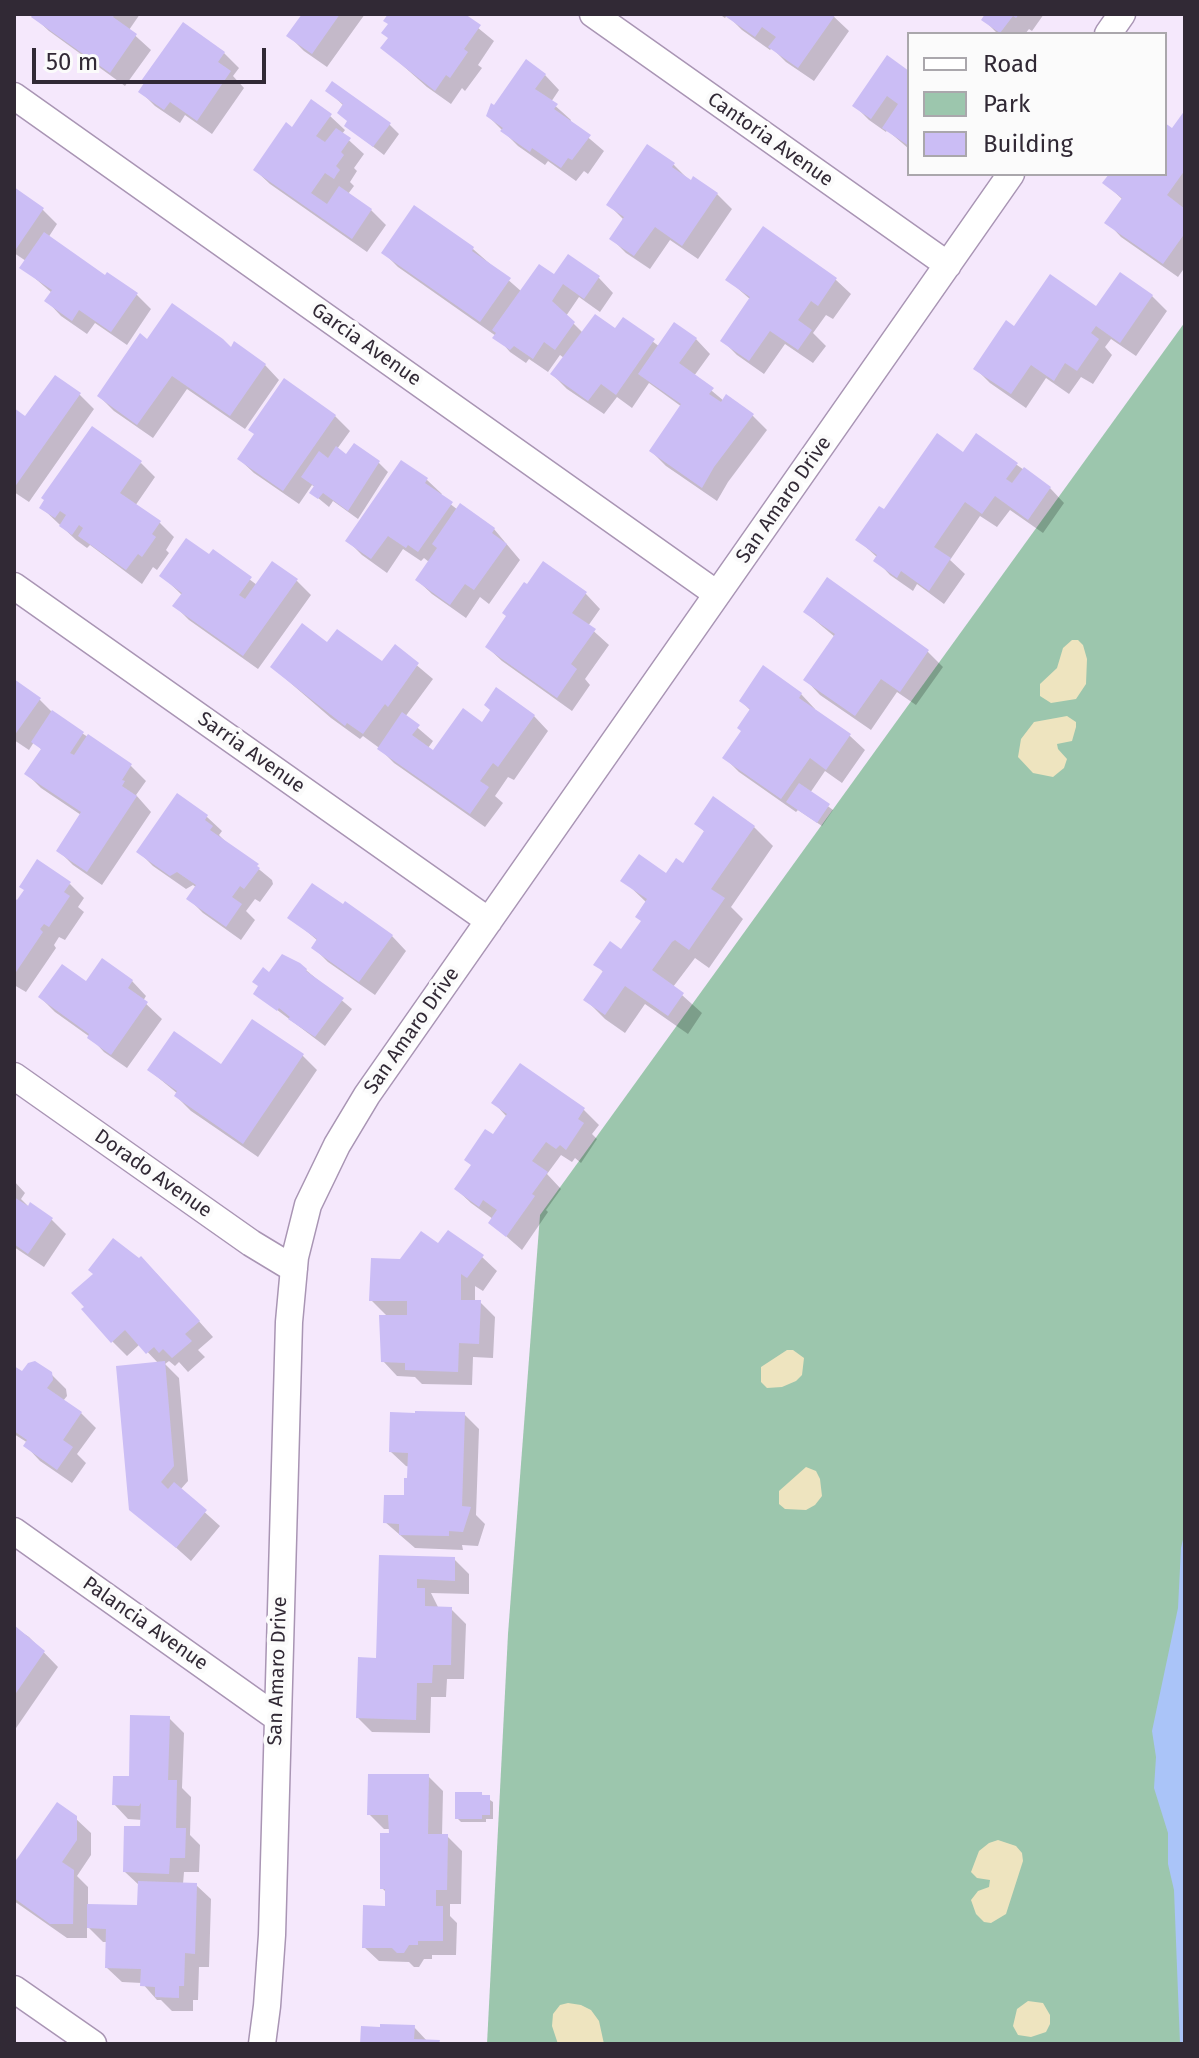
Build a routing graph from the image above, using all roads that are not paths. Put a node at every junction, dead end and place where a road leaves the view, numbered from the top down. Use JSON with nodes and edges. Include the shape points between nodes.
{"nodes":[{"id":1,"x":593,"y":14,"type":"edge"},
{"id":2,"x":1122,"y":14,"type":"edge"},
{"id":3,"x":1109,"y":32,"type":"edge"},
{"id":4,"x":14,"y":96,"type":"edge"},
{"id":5,"x":1010,"y":176,"type":"edge"},
{"id":6,"x":948,"y":265,"type":"junction"},
{"id":7,"x":14,"y":586,"type":"edge"},
{"id":8,"x":717,"y":594,"type":"junction"},
{"id":9,"x":489,"y":921,"type":"junction"},
{"id":10,"x":14,"y":1076,"type":"edge"},
{"id":11,"x":294,"y":1269,"type":"junction"},
{"id":12,"x":14,"y":1531,"type":"edge"},
{"id":13,"x":276,"y":1717,"type":"junction"},
{"id":14,"x":14,"y":1989,"type":"edge"},
{"id":15,"x":93,"y":2044,"type":"edge"},
{"id":16,"x":262,"y":2044,"type":"edge"}],
"edges":[{"from":1,"to":6,"type":"street","name":"Cantoria Avenue"},
{"from":2,"to":3,"type":"street"},
{"from":4,"to":8,"type":"street","name":"Garcia Avenue"},
{"from":5,"to":6,"type":"street","name":"San Amaro Drive"},
{"from":6,"to":8,"type":"street","name":"San Amaro Drive"},
{"from":7,"to":9,"type":"street","name":"Sarria Avenue"},
{"from":8,"to":9,"type":"street","name":"San Amaro Drive"},
{"from":9,"to":11,"type":"street","name":"San Amaro Drive","via":[[337,1145],[308,1205]]},
{"from":10,"to":11,"type":"street","name":"Dorado Avenue"},
{"from":11,"to":13,"type":"street","name":"San Amaro Drive"},
{"from":12,"to":13,"type":"street","name":"Palancia Avenue"},
{"from":13,"to":16,"type":"street","name":"San Amaro Drive","via":[[271,1962]]},
{"from":14,"to":15,"type":"street"}]}
